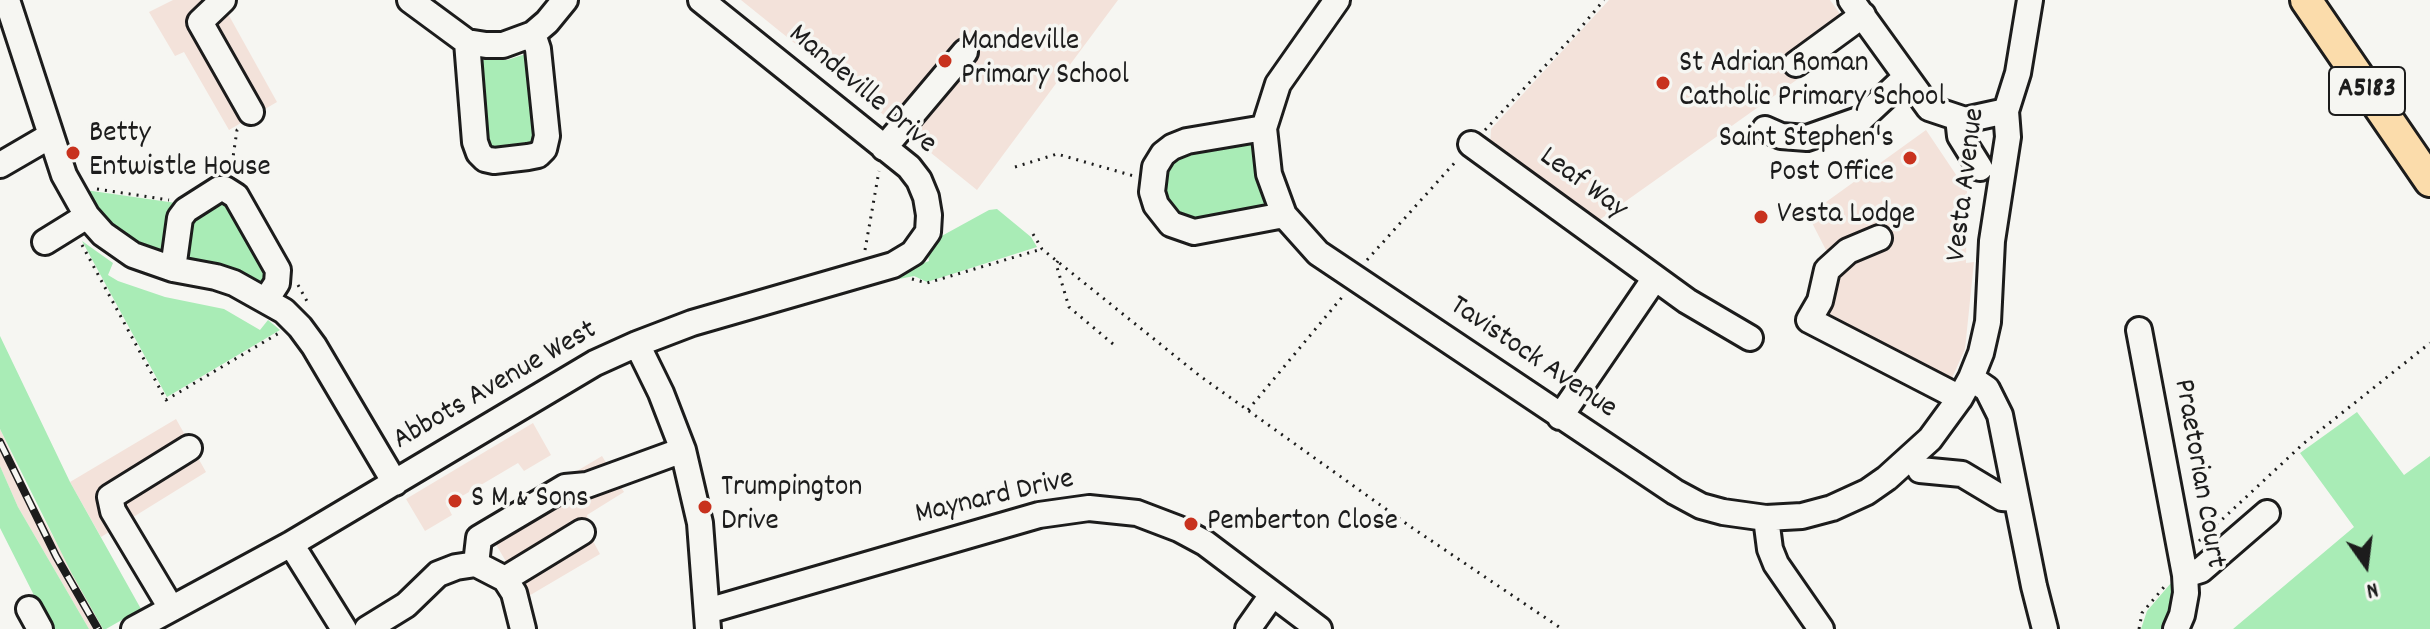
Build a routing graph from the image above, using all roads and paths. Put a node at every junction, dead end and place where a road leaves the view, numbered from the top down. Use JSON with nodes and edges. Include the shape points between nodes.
{"nodes":[{"id":1,"x":7,"y":0,"type":"edge"},
{"id":2,"x":223,"y":0,"type":"edge"},
{"id":3,"x":410,"y":0,"type":"edge"},
{"id":4,"x":565,"y":0,"type":"edge"},
{"id":5,"x":701,"y":0,"type":"edge"},
{"id":6,"x":1337,"y":0,"type":"edge"},
{"id":7,"x":1604,"y":0,"type":"edge"},
{"id":8,"x":2030,"y":0,"type":"edge"},
{"id":9,"x":2306,"y":0,"type":"edge"},
{"id":10,"x":1857,"y":7,"type":"edge"},
{"id":11,"x":533,"y":34,"type":"junction"},
{"id":12,"x":467,"y":42,"type":"junction"},
{"id":13,"x":10,"y":50,"type":"edge"},
{"id":14,"x":965,"y":52,"type":"dead end"},
{"id":15,"x":1796,"y":64,"type":"dead end"},
{"id":16,"x":1906,"y":77,"type":"junction"},
{"id":17,"x":2006,"y":111,"type":"junction"},
{"id":18,"x":251,"y":112,"type":"joint"},
{"id":19,"x":1958,"y":118,"type":"junction"},
{"id":20,"x":1264,"y":128,"type":"junction"},
{"id":21,"x":1765,"y":129,"type":"dead end"},
{"id":22,"x":50,"y":136,"type":"junction"},
{"id":23,"x":1471,"y":144,"type":"junction"},
{"id":24,"x":884,"y":148,"type":"junction"},
{"id":25,"x":0,"y":165,"type":"edge"},
{"id":26,"x":1015,"y":167,"type":"dead end"},
{"id":27,"x":1980,"y":168,"type":"dead end"},
{"id":28,"x":1152,"y":181,"type":"junction"},
{"id":29,"x":2430,"y":181,"type":"edge"},
{"id":30,"x":225,"y":189,"type":"junction"},
{"id":31,"x":74,"y":193,"type":"junction"},
{"id":32,"x":178,"y":201,"type":"dead end"},
{"id":33,"x":1284,"y":215,"type":"junction"},
{"id":34,"x":79,"y":221,"type":"junction"},
{"id":35,"x":1033,"y":234,"type":"dead end"},
{"id":36,"x":1879,"y":238,"type":"dead end"},
{"id":37,"x":45,"y":242,"type":"dead end"},
{"id":38,"x":1042,"y":249,"type":"junction"},
{"id":39,"x":903,"y":259,"type":"junction"},
{"id":40,"x":1058,"y":261,"type":"junction"},
{"id":41,"x":173,"y":269,"type":"junction"},
{"id":42,"x":855,"y":276,"type":"junction"},
{"id":43,"x":1354,"y":278,"type":"junction"},
{"id":44,"x":1655,"y":278,"type":"junction"},
{"id":45,"x":266,"y":300,"type":"junction"},
{"id":46,"x":296,"y":323,"type":"junction"},
{"id":47,"x":2139,"y":330,"type":"dead end"},
{"id":48,"x":1750,"y":338,"type":"dead end"},
{"id":49,"x":2430,"y":343,"type":"edge"},
{"id":50,"x":637,"y":344,"type":"junction"},
{"id":51,"x":1113,"y":344,"type":"dead end"},
{"id":52,"x":1965,"y":388,"type":"junction"},
{"id":53,"x":1248,"y":410,"type":"junction"},
{"id":54,"x":1560,"y":417,"type":"junction"},
{"id":55,"x":189,"y":448,"type":"dead end"},
{"id":56,"x":683,"y":450,"type":"junction"},
{"id":57,"x":1920,"y":470,"type":"dead end"},
{"id":58,"x":395,"y":483,"type":"junction"},
{"id":59,"x":2016,"y":499,"type":"junction"},
{"id":60,"x":2267,"y":513,"type":"dead end"},
{"id":61,"x":1766,"y":518,"type":"junction"},
{"id":62,"x":582,"y":532,"type":"dead end"},
{"id":63,"x":291,"y":544,"type":"junction"},
{"id":64,"x":2180,"y":550,"type":"junction"},
{"id":65,"x":476,"y":564,"type":"junction"},
{"id":66,"x":505,"y":579,"type":"junction"},
{"id":67,"x":2175,"y":580,"type":"junction"},
{"id":68,"x":1272,"y":595,"type":"junction"},
{"id":69,"x":171,"y":608,"type":"junction"},
{"id":70,"x":707,"y":620,"type":"edge"},
{"id":71,"x":139,"y":626,"type":"edge"},
{"id":72,"x":344,"y":629,"type":"edge"},
{"id":73,"x":367,"y":629,"type":"edge"},
{"id":74,"x":523,"y":629,"type":"edge"},
{"id":75,"x":1248,"y":629,"type":"edge"},
{"id":76,"x":1319,"y":629,"type":"edge"},
{"id":77,"x":1562,"y":629,"type":"edge"},
{"id":78,"x":1821,"y":629,"type":"edge"},
{"id":79,"x":2045,"y":629,"type":"edge"},
{"id":80,"x":2139,"y":629,"type":"edge"},
{"id":81,"x":2176,"y":629,"type":"edge"}],
"edges":[{"from":1,"to":13,"type":"street"},
{"from":2,"to":18,"type":"street","via":[[200,22]]},
{"from":3,"to":12,"type":"street"},
{"from":4,"to":11,"type":"street"},
{"from":5,"to":24,"type":"street","name":"Mandeville Drive"},
{"from":6,"to":20,"type":"street","name":"Tavistock Avenue","via":[[1278,84]]},
{"from":7,"to":23,"type":"path"},
{"from":8,"to":17,"type":"street","name":"Vesta Avenue"},
{"from":9,"to":29,"type":"main road","number":"A5183"},
{"from":10,"to":15,"type":"street"},
{"from":10,"to":16,"type":"street"},
{"from":11,"to":12,"type":"street","via":[[503,45]]},
{"from":11,"to":12,"type":"street","via":[[547,136],[544,149],[528,157],[494,161],[479,153]]},
{"from":13,"to":22,"type":"street"},
{"from":14,"to":24,"type":"street"},
{"from":16,"to":19,"type":"street","via":[[1929,108]]},
{"from":16,"to":21,"type":"street","via":[[1861,119],[1834,129],[1807,138]]},
{"from":17,"to":19,"type":"street"},
{"from":17,"to":52,"type":"street","name":"Vesta Avenue","via":[[2008,137],[1992,241],[1988,322]]},
{"from":18,"to":30,"type":"path","via":[[255,120],[237,130]]},
{"from":19,"to":27,"type":"street","via":[[1960,136]]},
{"from":20,"to":28,"type":"street","via":[[1172,147],[1155,167]]},
{"from":20,"to":33,"type":"street","name":"Tavistock Avenue","via":[[1269,174]]},
{"from":22,"to":25,"type":"street"},
{"from":22,"to":31,"type":"street"},
{"from":23,"to":43,"type":"path"},
{"from":23,"to":44,"type":"street","name":"Leaf Way"},
{"from":24,"to":39,"type":"street","name":"Mandeville Drive","via":[[909,167],[926,197],[928,232]]},
{"from":24,"to":42,"type":"path","via":[[864,255],[850,259]]},
{"from":26,"to":28,"type":"path","via":[[1057,154]]},
{"from":28,"to":33,"type":"street","via":[[1156,205],[1182,229],[1206,232]]},
{"from":30,"to":41,"type":"street","via":[[180,218]]},
{"from":30,"to":45,"type":"street","via":[[236,196],[278,270]]},
{"from":31,"to":32,"type":"path","via":[[87,187]]},
{"from":31,"to":34,"type":"street"},
{"from":33,"to":43,"type":"street","name":"Tavistock Avenue","via":[[1318,253]]},
{"from":34,"to":37,"type":"street"},
{"from":34,"to":41,"type":"street","via":[[115,244]]},
{"from":34,"to":46,"type":"path","via":[[166,400]]},
{"from":35,"to":38,"type":"path"},
{"from":36,"to":52,"type":"street","via":[[1848,251],[1827,270],[1809,320]]},
{"from":38,"to":39,"type":"path","via":[[927,283],[914,278],[898,282]]},
{"from":38,"to":40,"type":"path"},
{"from":39,"to":42,"type":"street","name":"Abbots Avenue West"},
{"from":40,"to":51,"type":"path","via":[[1069,307]]},
{"from":40,"to":53,"type":"path"},
{"from":41,"to":45,"type":"street","via":[[216,277]]},
{"from":42,"to":50,"type":"street","name":"Abbots Avenue West"},
{"from":43,"to":53,"type":"path"},
{"from":43,"to":54,"type":"street","name":"Tavistock Avenue"},
{"from":44,"to":48,"type":"street","name":"Leaf Way"},
{"from":44,"to":54,"type":"street"},
{"from":45,"to":46,"type":"street"},
{"from":46,"to":58,"type":"street"},
{"from":47,"to":64,"type":"street","name":"Praetorian Court"},
{"from":49,"to":64,"type":"path","via":[[2303,444],[2194,546]]},
{"from":50,"to":56,"type":"street"},
{"from":50,"to":58,"type":"street","name":"Abbots Avenue West","via":[[595,363]]},
{"from":52,"to":59,"type":"street","via":[[1987,389],[1995,401]]},
{"from":52,"to":61,"type":"street","name":"Vesta Avenue","via":[[1930,439],[1867,492],[1802,516]]},
{"from":53,"to":77,"type":"path"},
{"from":54,"to":61,"type":"street","name":"Tavistock Avenue","via":[[1701,506]]},
{"from":55,"to":69,"type":"street","via":[[110,497],[113,511]]},
{"from":56,"to":65,"type":"street","via":[[587,485],[565,487],[479,538]]},
{"from":56,"to":70,"type":"street","via":[[700,523]]},
{"from":57,"to":59,"type":"street","via":[[1962,474],[2002,498]]},
{"from":58,"to":63,"type":"street","name":"Abbots Avenue West"},
{"from":59,"to":79,"type":"street"},
{"from":60,"to":67,"type":"street","via":[[2201,570]]},
{"from":61,"to":78,"type":"street","via":[[1776,564]]},
{"from":62,"to":66,"type":"street"},
{"from":63,"to":69,"type":"street","name":"Abbots Avenue West"},
{"from":63,"to":72,"type":"street"},
{"from":64,"to":67,"type":"street","name":"Praetorian Court"},
{"from":65,"to":66,"type":"street"},
{"from":65,"to":73,"type":"street","via":[[438,574],[417,597]]},
{"from":66,"to":74,"type":"street"},
{"from":67,"to":80,"type":"path","via":[[2142,613]]},
{"from":67,"to":81,"type":"street","name":"Praetorian Court","via":[[2186,593]]},
{"from":68,"to":70,"type":"street","name":"Maynard Drive","via":[[1179,529],[1137,513],[1089,508],[1039,515]]},
{"from":68,"to":75,"type":"street"},
{"from":68,"to":76,"type":"street","name":"Maynard Drive"},
{"from":69,"to":71,"type":"street","name":"Abbots Avenue West"}]}
